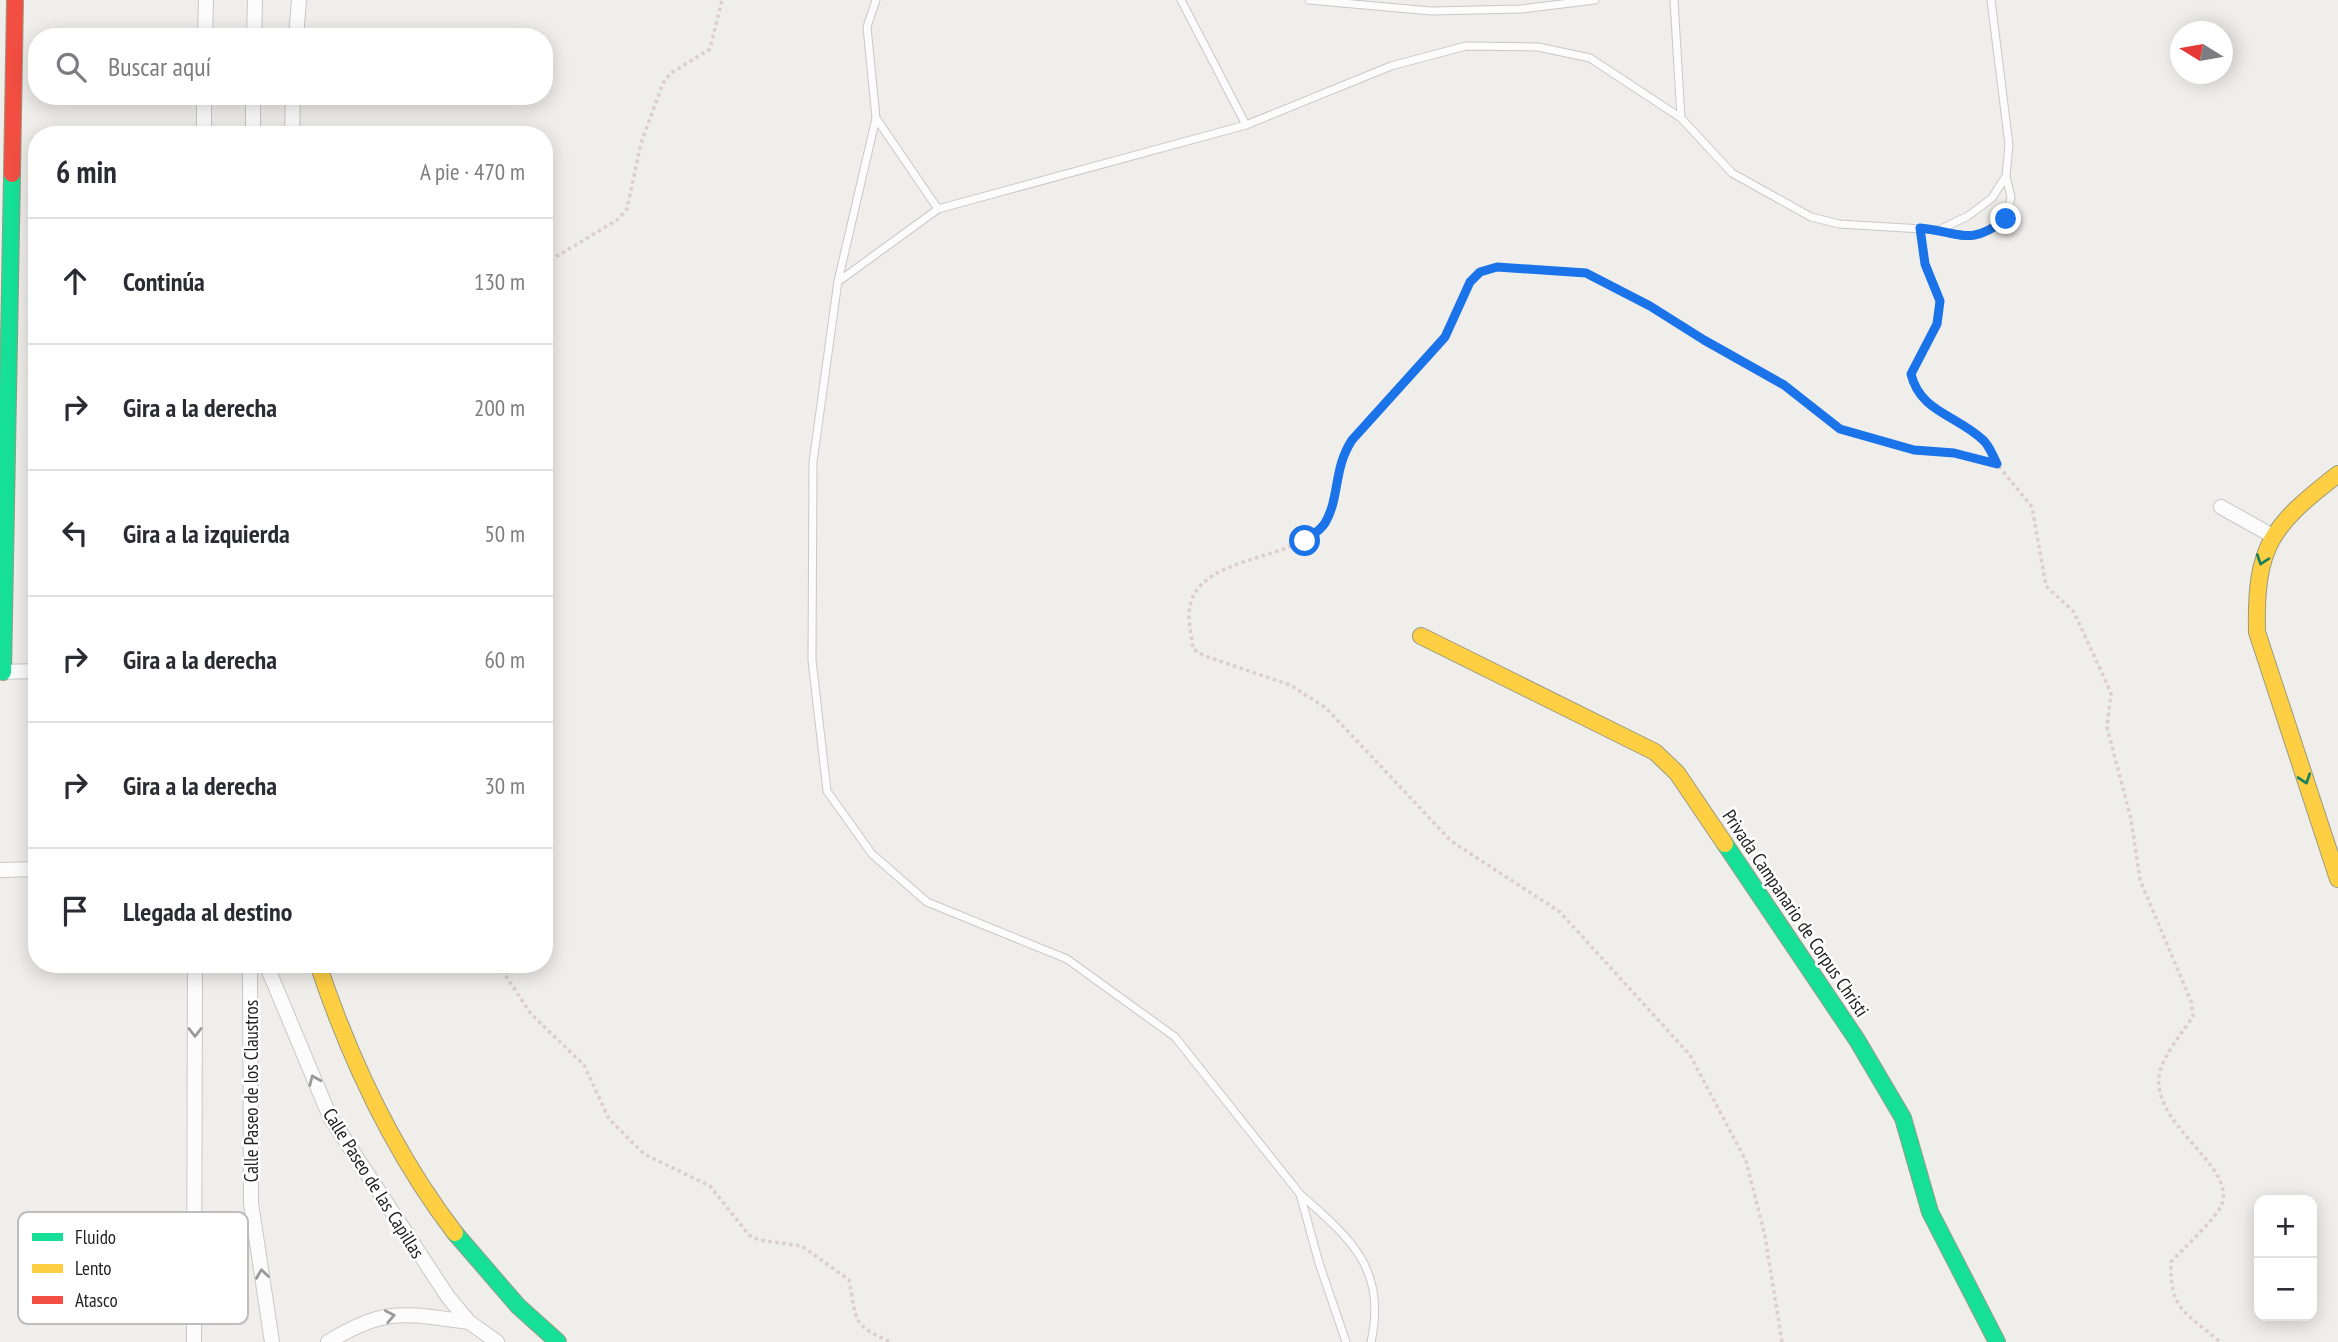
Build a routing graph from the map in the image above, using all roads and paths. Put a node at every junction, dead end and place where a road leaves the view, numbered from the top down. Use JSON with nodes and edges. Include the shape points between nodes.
{"nodes":[{"id":1,"x":206,"y":0,"type":"edge"},
{"id":2,"x":255,"y":0,"type":"edge"},
{"id":3,"x":299,"y":0,"type":"edge"},
{"id":4,"x":722,"y":0,"type":"edge"},
{"id":5,"x":876,"y":0,"type":"edge"},
{"id":6,"x":1181,"y":0,"type":"edge"},
{"id":7,"x":1309,"y":0,"type":"edge"},
{"id":8,"x":1595,"y":0,"type":"edge"},
{"id":9,"x":1674,"y":0,"type":"edge"},
{"id":10,"x":1991,"y":0,"type":"edge"},
{"id":11,"x":10,"y":11,"type":"edge"},
{"id":12,"x":205,"y":28,"type":"edge"},
{"id":13,"x":254,"y":28,"type":"edge"},
{"id":14,"x":297,"y":28,"type":"edge"},
{"id":15,"x":205,"y":105,"type":"edge"},
{"id":16,"x":253,"y":105,"type":"edge"},
{"id":17,"x":293,"y":105,"type":"edge"},
{"id":18,"x":876,"y":118,"type":"junction"},
{"id":19,"x":1681,"y":118,"type":"junction"},
{"id":20,"x":1246,"y":125,"type":"junction"},
{"id":21,"x":204,"y":126,"type":"edge"},
{"id":22,"x":253,"y":126,"type":"edge"},
{"id":23,"x":292,"y":126,"type":"edge"},
{"id":24,"x":2006,"y":176,"type":"junction"},
{"id":25,"x":938,"y":209,"type":"junction"},
{"id":26,"x":1920,"y":228,"type":"junction"},
{"id":27,"x":1939,"y":230,"type":"junction"},
{"id":28,"x":553,"y":259,"type":"edge"},
{"id":29,"x":838,"y":281,"type":"junction"},
{"id":30,"x":1997,"y":464,"type":"junction"},
{"id":31,"x":2338,"y":474,"type":"edge"},
{"id":32,"x":3,"y":477,"type":"edge"},
{"id":33,"x":2221,"y":508,"type":"dead end"},
{"id":34,"x":2271,"y":535,"type":"junction"},
{"id":35,"x":1421,"y":636,"type":"dead end"},
{"id":36,"x":28,"y":671,"type":"edge"},
{"id":37,"x":1,"y":672,"type":"edge"},
{"id":38,"x":28,"y":869,"type":"edge"},
{"id":39,"x":0,"y":870,"type":"edge"},
{"id":40,"x":2338,"y":879,"type":"edge"},
{"id":41,"x":195,"y":973,"type":"edge"},
{"id":42,"x":250,"y":973,"type":"edge"},
{"id":43,"x":270,"y":973,"type":"edge"},
{"id":44,"x":321,"y":973,"type":"edge"},
{"id":45,"x":504,"y":973,"type":"edge"},
{"id":46,"x":1300,"y":1194,"type":"junction"},
{"id":47,"x":194,"y":1212,"type":"edge"},
{"id":48,"x":469,"y":1322,"type":"junction"},
{"id":49,"x":194,"y":1324,"type":"edge"},
{"id":50,"x":194,"y":1342,"type":"edge"},
{"id":51,"x":272,"y":1342,"type":"edge"},
{"id":52,"x":328,"y":1342,"type":"edge"},
{"id":53,"x":497,"y":1342,"type":"edge"},
{"id":54,"x":558,"y":1342,"type":"edge"},
{"id":55,"x":891,"y":1342,"type":"edge"},
{"id":56,"x":1346,"y":1342,"type":"edge"},
{"id":57,"x":1371,"y":1342,"type":"edge"},
{"id":58,"x":1782,"y":1342,"type":"edge"},
{"id":59,"x":1997,"y":1342,"type":"edge"},
{"id":60,"x":2220,"y":1342,"type":"edge"}],
"edges":[{"from":1,"to":12,"type":"street"},
{"from":2,"to":13,"type":"street"},
{"from":3,"to":14,"type":"street"},
{"from":4,"to":28,"type":"path","via":[[710,49],[663,83],[641,143],[626,209],[617,220]]},
{"from":5,"to":18,"type":"lane","via":[[867,27]]},
{"from":6,"to":20,"type":"lane"},
{"from":7,"to":8,"type":"lane","via":[[1431,11],[1521,9]]},
{"from":9,"to":19,"type":"lane"},
{"from":10,"to":24,"type":"lane","via":[[2009,145]]},
{"from":11,"to":32,"type":"street"},
{"from":15,"to":21,"type":"street"},
{"from":16,"to":22,"type":"street"},
{"from":17,"to":23,"type":"street"},
{"from":18,"to":25,"type":"lane"},
{"from":18,"to":29,"type":"lane"},
{"from":19,"to":20,"type":"lane","via":[[1590,58],[1538,47],[1466,46],[1391,66]]},
{"from":19,"to":26,"type":"lane","via":[[1732,173],[1811,217],[1839,224]]},
{"from":20,"to":25,"type":"lane"},
{"from":24,"to":27,"type":"lane","via":[[1992,198]]},
{"from":24,"to":27,"type":"lane","via":[[2011,197],[2006,219],[1986,234],[1961,237]]},
{"from":25,"to":29,"type":"lane"},
{"from":26,"to":27,"type":"lane"},
{"from":26,"to":30,"type":"path","via":[[1925,264],[1940,301],[1937,324],[1911,374],[1915,393],[1985,441]]},
{"from":29,"to":46,"type":"lane","via":[[813,462],[811,660],[827,792],[872,854],[927,902],[1067,959],[1175,1037]]},
{"from":30,"to":58,"type":"path","via":[[1954,453],[1914,450],[1840,429],[1784,385],[1586,273],[1497,267],[1480,272],[1470,282],[1445,337],[1352,440],[1341,457],[1324,524],[1305,541],[1216,572],[1196,594],[1189,614],[1193,649],[1290,685],[1326,708],[1451,841],[1560,912],[1690,1055],[1746,1161],[1765,1236]]},
{"from":30,"to":60,"type":"path","via":[[2032,507],[2046,586],[2074,612],[2111,693],[2107,727],[2131,819],[2140,880],[2191,1001],[2193,1016],[2160,1070],[2159,1095],[2178,1129],[2216,1172],[2221,1206],[2171,1262],[2170,1284],[2175,1303]]},
{"from":31,"to":34,"type":"street","via":[[2289,512]]},
{"from":32,"to":37,"type":"street"},
{"from":33,"to":34,"type":"street"},
{"from":34,"to":40,"type":"street","one_way":true,"via":[[2258,575],[2257,632]]},
{"from":35,"to":59,"type":"street","name":"Privada Campanario de Corpus Christi","via":[[1655,752],[1677,773],[1857,1040],[1903,1118],[1930,1212]]},
{"from":36,"to":37,"type":"street"},
{"from":38,"to":39,"type":"street"},
{"from":41,"to":47,"type":"street","one_way":true},
{"from":51,"to":42,"type":"street","name":"Calle Paseo de los Claustros","one_way":true,"via":[[251,1203]]},
{"from":48,"to":43,"type":"street","name":"Calle Paseo de las Capillas","one_way":true,"via":[[425,1265],[330,1117]]},
{"from":44,"to":54,"type":"street","via":[[332,1012],[369,1096],[416,1174],[474,1255],[526,1316]]},
{"from":45,"to":55,"type":"path","via":[[531,1014],[583,1065],[609,1119],[644,1154],[710,1186],[750,1235],[802,1245],[849,1280],[857,1322],[865,1331]]},
{"from":46,"to":56,"type":"lane"},
{"from":46,"to":57,"type":"lane","via":[[1335,1225],[1367,1265],[1377,1312]]},
{"from":52,"to":48,"type":"street","one_way":true,"via":[[358,1324],[396,1313]]},
{"from":48,"to":53,"type":"street","name":"Calle Paseo de las Capillas"},
{"from":49,"to":50,"type":"street","one_way":true}]}
